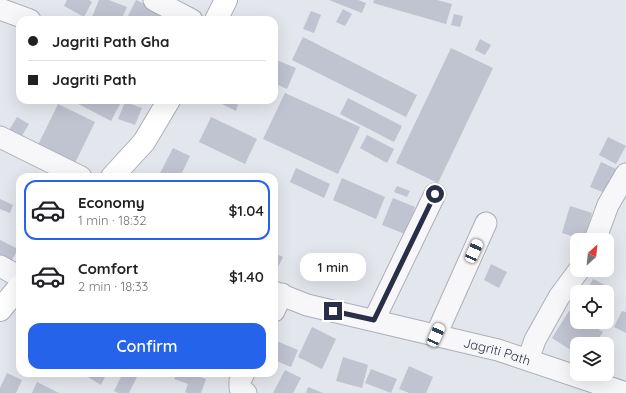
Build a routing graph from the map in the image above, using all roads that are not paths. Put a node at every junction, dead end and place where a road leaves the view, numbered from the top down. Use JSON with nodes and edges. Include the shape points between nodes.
{"nodes":[{"id":1,"x":154,"y":0,"type":"edge"},
{"id":2,"x":226,"y":0,"type":"edge"},
{"id":3,"x":0,"y":9,"type":"edge"},
{"id":4,"x":19,"y":16,"type":"edge"},
{"id":5,"x":184,"y":16,"type":"edge"},
{"id":6,"x":218,"y":16,"type":"edge"},
{"id":7,"x":166,"y":104,"type":"edge"},
{"id":8,"x":0,"y":137,"type":"edge"},
{"id":9,"x":73,"y":173,"type":"edge"},
{"id":10,"x":116,"y":173,"type":"edge"},
{"id":11,"x":626,"y":174,"type":"edge"},
{"id":12,"x":435,"y":194,"type":"dead end"},
{"id":13,"x":486,"y":223,"type":"dead end"},
{"id":14,"x":598,"y":233,"type":"edge"},
{"id":15,"x":0,"y":266,"type":"edge"},
{"id":16,"x":16,"y":275,"type":"edge"},
{"id":17,"x":574,"y":277,"type":"edge"},
{"id":18,"x":278,"y":299,"type":"edge"},
{"id":19,"x":374,"y":320,"type":"junction"},
{"id":20,"x":436,"y":335,"type":"junction"},
{"id":21,"x":528,"y":360,"type":"junction"},
{"id":22,"x":242,"y":377,"type":"edge"},
{"id":23,"x":246,"y":393,"type":"edge"},
{"id":24,"x":626,"y":393,"type":"edge"}],
"edges":[{"from":1,"to":5,"type":"street"},
{"from":2,"to":6,"type":"street"},
{"from":3,"to":4,"type":"street"},
{"from":7,"to":10,"type":"street","via":[[144,142]]},
{"from":8,"to":9,"type":"street"},
{"from":11,"to":14,"type":"street","via":[[608,205]]},
{"from":12,"to":19,"type":"street"},
{"from":13,"to":20,"type":"street"},
{"from":15,"to":16,"type":"street"},
{"from":17,"to":21,"type":"street","via":[[559,297],[535,340]]},
{"from":18,"to":19,"type":"street","name":"Jagriti Path"},
{"from":19,"to":20,"type":"street","name":"Jagriti Path"},
{"from":20,"to":21,"type":"street","name":"Jagriti Path"},
{"from":21,"to":24,"type":"street","name":"Jagriti Path"},
{"from":22,"to":23,"type":"street","via":[[240,388]]}]}
